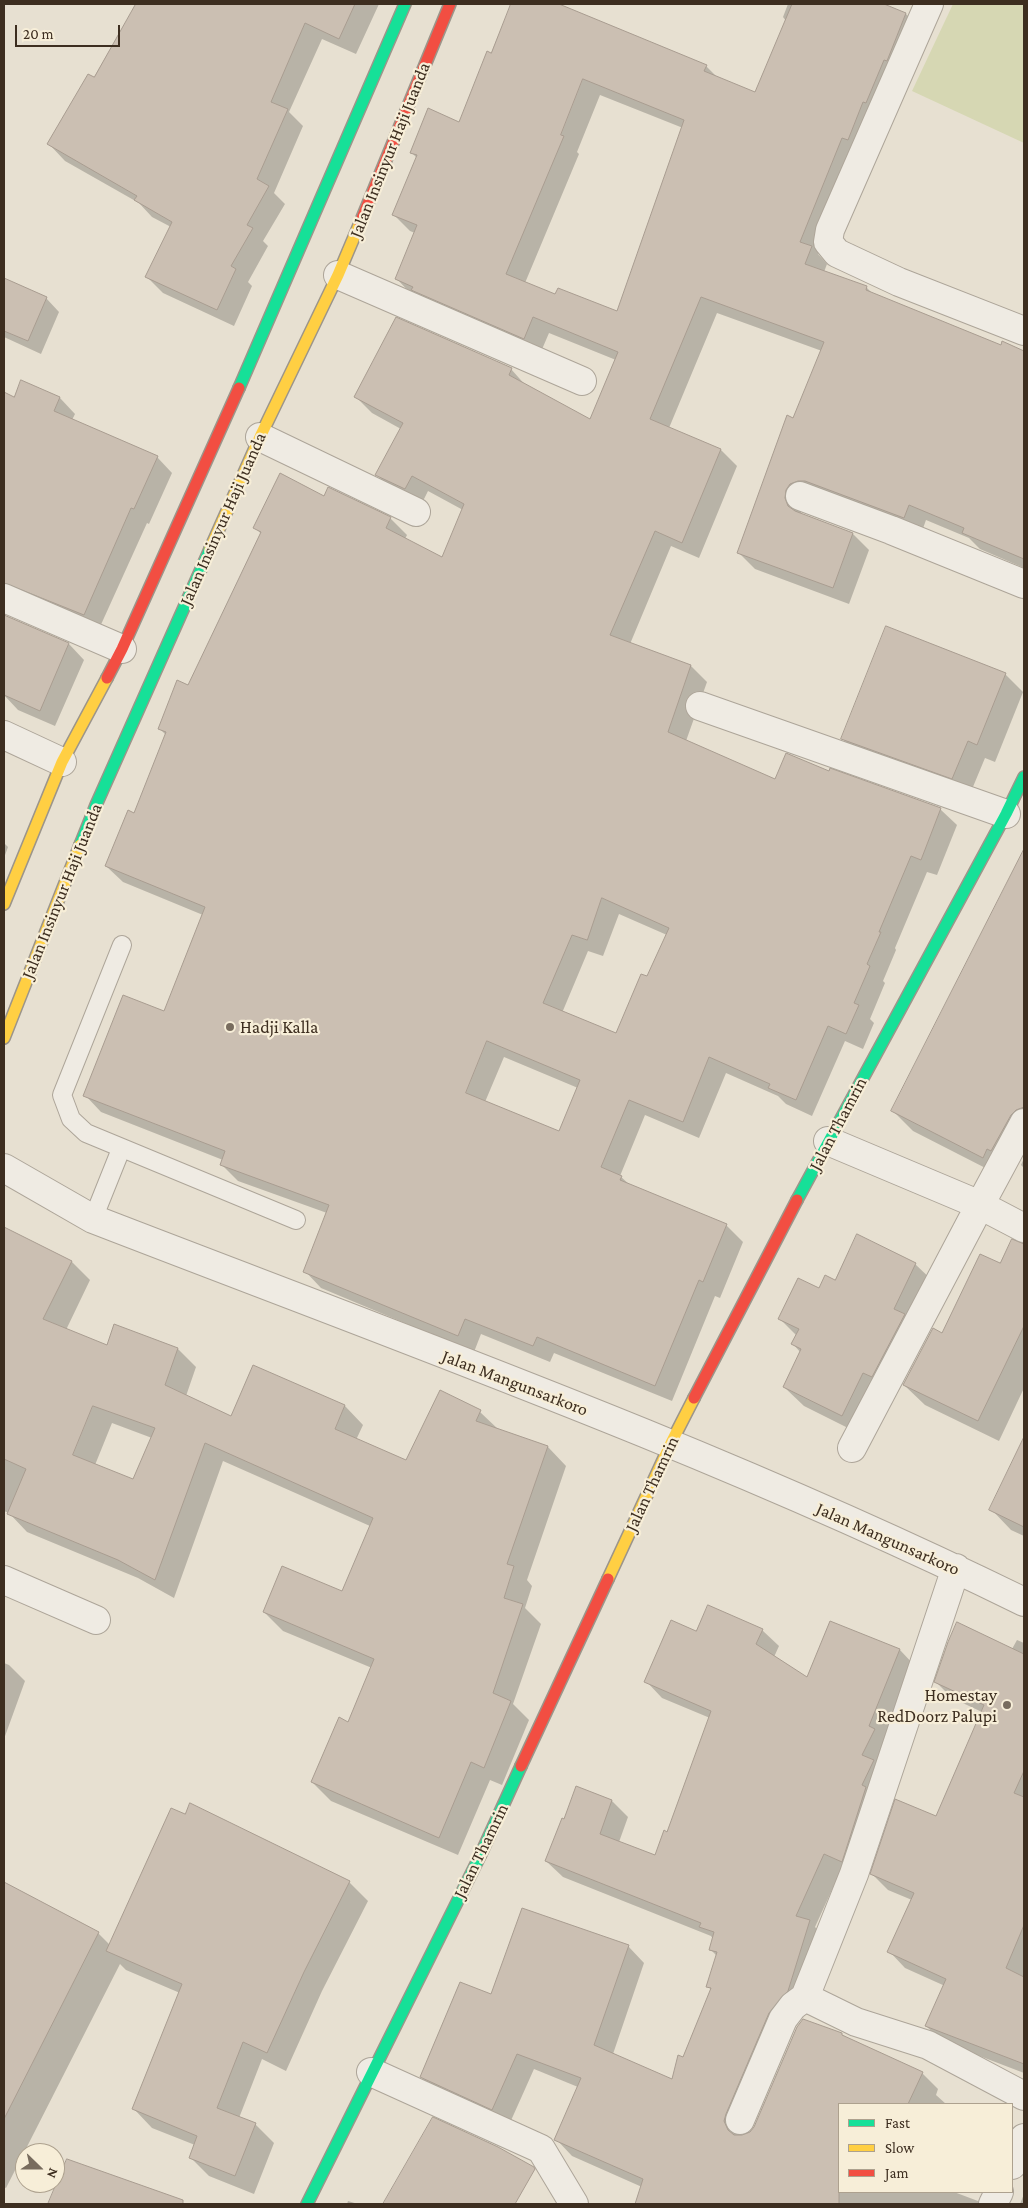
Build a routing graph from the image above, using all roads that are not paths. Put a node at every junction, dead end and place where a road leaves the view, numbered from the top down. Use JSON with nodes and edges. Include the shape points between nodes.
{"nodes":[{"id":1,"x":405,"y":4,"type":"edge"},
{"id":2,"x":450,"y":4,"type":"edge"},
{"id":3,"x":930,"y":4,"type":"edge"},
{"id":4,"x":338,"y":275,"type":"junction"},
{"id":5,"x":1024,"y":331,"type":"edge"},
{"id":6,"x":582,"y":381,"type":"dead end"},
{"id":7,"x":260,"y":437,"type":"junction"},
{"id":8,"x":800,"y":496,"type":"dead end"},
{"id":9,"x":416,"y":512,"type":"dead end"},
{"id":10,"x":1024,"y":584,"type":"edge"},
{"id":11,"x":4,"y":598,"type":"edge"},
{"id":12,"x":122,"y":650,"type":"junction"},
{"id":13,"x":700,"y":706,"type":"dead end"},
{"id":14,"x":4,"y":735,"type":"edge"},
{"id":15,"x":62,"y":762,"type":"junction"},
{"id":16,"x":1024,"y":777,"type":"edge"},
{"id":17,"x":1006,"y":814,"type":"junction"},
{"id":18,"x":4,"y":904,"type":"edge"},
{"id":19,"x":122,"y":945,"type":"dead end"},
{"id":20,"x":4,"y":1038,"type":"edge"},
{"id":21,"x":1024,"y":1123,"type":"edge"},
{"id":22,"x":828,"y":1141,"type":"junction"},
{"id":23,"x":121,"y":1149,"type":"junction"},
{"id":24,"x":4,"y":1168,"type":"edge"},
{"id":25,"x":980,"y":1205,"type":"junction"},
{"id":26,"x":93,"y":1220,"type":"junction"},
{"id":27,"x":296,"y":1220,"type":"dead end"},
{"id":28,"x":1024,"y":1228,"type":"edge"},
{"id":29,"x":671,"y":1443,"type":"junction"},
{"id":30,"x":852,"y":1448,"type":"dead end"},
{"id":31,"x":956,"y":1568,"type":"junction"},
{"id":32,"x":4,"y":1580,"type":"edge"},
{"id":33,"x":1024,"y":1602,"type":"edge"},
{"id":34,"x":96,"y":1620,"type":"dead end"},
{"id":35,"x":805,"y":1997,"type":"junction"},
{"id":36,"x":371,"y":2072,"type":"junction"},
{"id":37,"x":1024,"y":2096,"type":"edge"},
{"id":38,"x":740,"y":2120,"type":"dead end"},
{"id":39,"x":1024,"y":2138,"type":"edge"},
{"id":40,"x":1013,"y":2163,"type":"edge"},
{"id":41,"x":307,"y":2204,"type":"edge"},
{"id":42,"x":574,"y":2204,"type":"edge"}],
"edges":[{"from":1,"to":12,"type":"main road","via":[[259,344]]},
{"from":2,"to":4,"type":"main road","name":"Jalan Insinyur Haji Juanda"},
{"from":3,"to":5,"type":"street","via":[[830,230],[828,242],[837,253],[899,282]]},
{"from":4,"to":6,"type":"street"},
{"from":4,"to":7,"type":"main road","name":"Jalan Insinyur Haji Juanda"},
{"from":7,"to":9,"type":"street"},
{"from":7,"to":20,"type":"main road","name":"Jalan Insinyur Haji Juanda","via":[[96,805]]},
{"from":8,"to":10,"type":"street"},
{"from":11,"to":12,"type":"street"},
{"from":12,"to":15,"type":"main road"},
{"from":13,"to":17,"type":"street"},
{"from":14,"to":15,"type":"street"},
{"from":15,"to":18,"type":"main road"},
{"from":16,"to":17,"type":"main road","name":"Jalan Thamrin"},
{"from":17,"to":22,"type":"main road","name":"Jalan Thamrin"},
{"from":19,"to":23,"type":"lane","via":[[62,1095],[71,1119],[86,1133]]},
{"from":21,"to":25,"type":"street"},
{"from":22,"to":25,"type":"street"},
{"from":22,"to":29,"type":"main road","name":"Jalan Thamrin"},
{"from":23,"to":26,"type":"lane"},
{"from":23,"to":27,"type":"lane"},
{"from":24,"to":26,"type":"street","name":"Jalan Mangunsarkoro"},
{"from":25,"to":28,"type":"street"},
{"from":25,"to":30,"type":"street"},
{"from":26,"to":29,"type":"street","name":"Jalan Mangunsarkoro"},
{"from":29,"to":31,"type":"street","name":"Jalan Mangunsarkoro"},
{"from":29,"to":36,"type":"main road","name":"Jalan Thamrin","via":[[480,1856]]},
{"from":31,"to":33,"type":"street","name":"Jalan Mangunsarkoro"},
{"from":31,"to":35,"type":"street","via":[[854,1874]]},
{"from":32,"to":34,"type":"street"},
{"from":35,"to":37,"type":"street","via":[[856,2022],[928,2045]]},
{"from":35,"to":38,"type":"street","via":[[783,2019]]},
{"from":36,"to":41,"type":"main road","name":"Jalan Thamrin"},
{"from":36,"to":42,"type":"street","via":[[541,2149]]},
{"from":39,"to":40,"type":"street"}]}
